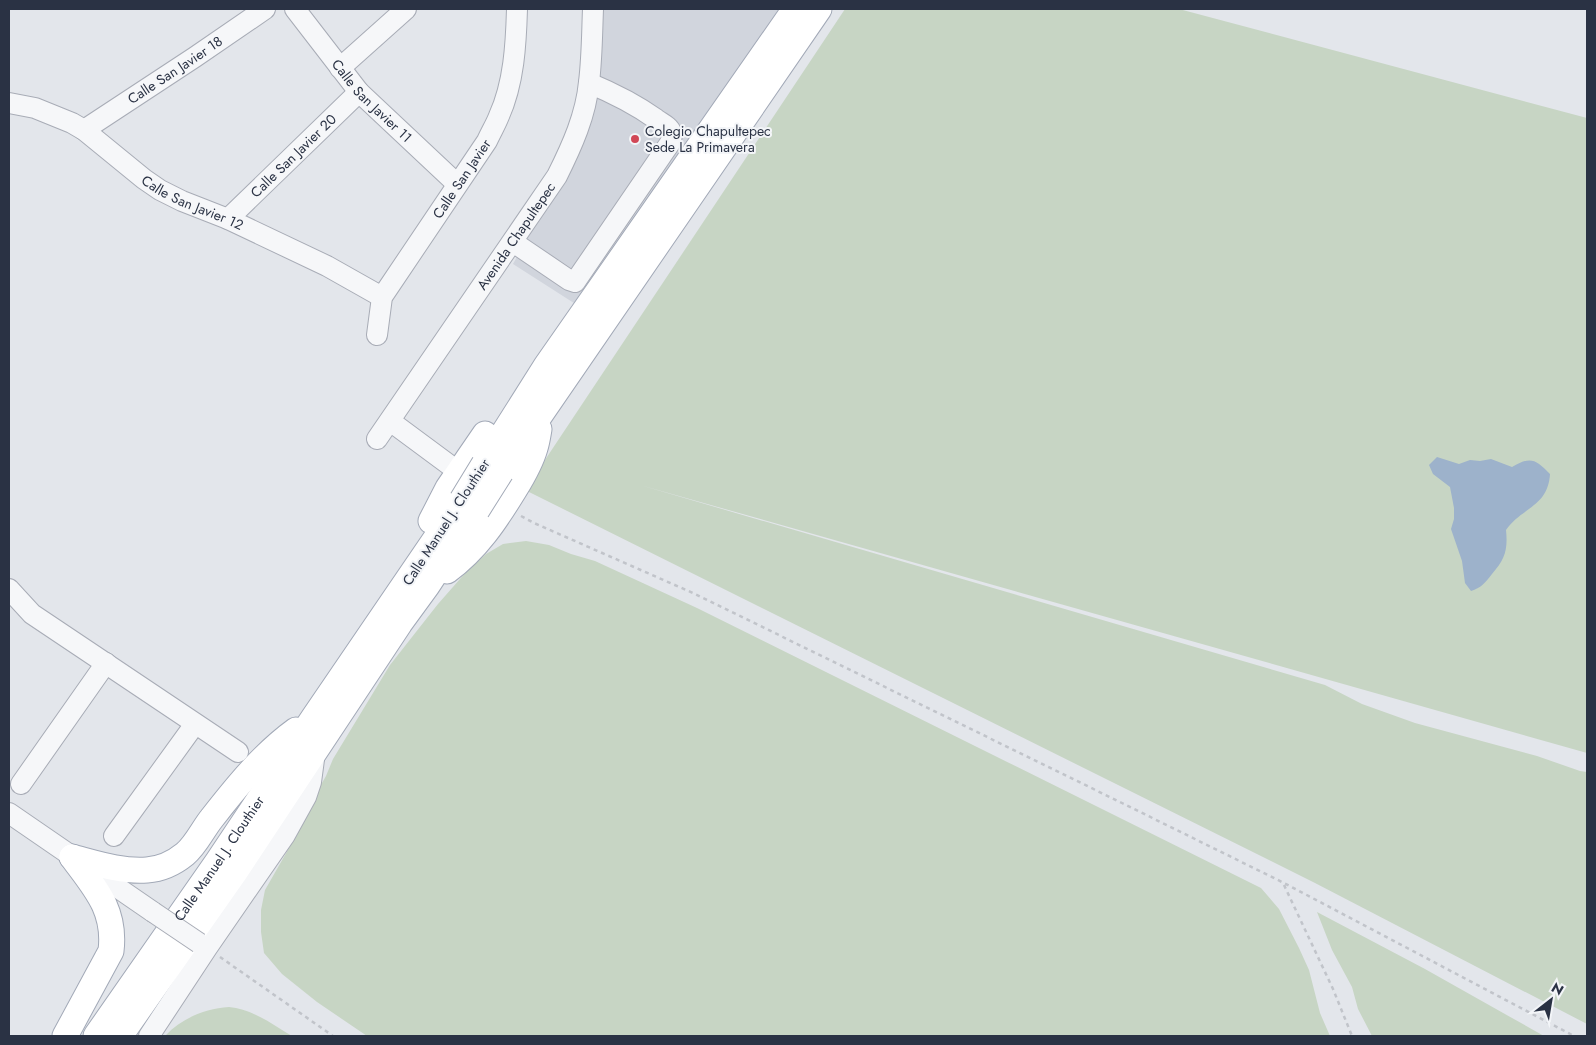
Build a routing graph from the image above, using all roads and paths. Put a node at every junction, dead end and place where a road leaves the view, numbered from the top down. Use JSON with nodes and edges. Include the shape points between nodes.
{"nodes":[{"id":1,"x":265,"y":9,"type":"edge"},
{"id":2,"x":295,"y":9,"type":"edge"},
{"id":3,"x":406,"y":9,"type":"edge"},
{"id":4,"x":517,"y":9,"type":"edge"},
{"id":5,"x":593,"y":9,"type":"edge"},
{"id":6,"x":796,"y":9,"type":"edge"},
{"id":7,"x":819,"y":9,"type":"edge"},
{"id":8,"x":340,"y":68,"type":"junction"},
{"id":9,"x":589,"y":83,"type":"junction"},
{"id":10,"x":359,"y":92,"type":"junction"},
{"id":11,"x":9,"y":103,"type":"edge"},
{"id":12,"x":84,"y":130,"type":"junction"},
{"id":13,"x":457,"y":184,"type":"junction"},
{"id":14,"x":228,"y":219,"type":"junction"},
{"id":15,"x":513,"y":242,"type":"junction"},
{"id":16,"x":382,"y":297,"type":"junction"},
{"id":17,"x":377,"y":335,"type":"dead end"},
{"id":18,"x":546,"y":366,"type":"junction"},
{"id":19,"x":542,"y":413,"type":"junction"},
{"id":20,"x":390,"y":421,"type":"junction"},
{"id":21,"x":377,"y":439,"type":"dead end"},
{"id":22,"x":493,"y":468,"type":"junction"},
{"id":23,"x":460,"y":472,"type":"junction"},
{"id":24,"x":504,"y":507,"type":"junction"},
{"id":25,"x":416,"y":585,"type":"junction"},
{"id":26,"x":10,"y":595,"type":"edge"},
{"id":27,"x":106,"y":663,"type":"junction"},
{"id":28,"x":314,"y":717,"type":"junction"},
{"id":29,"x":195,"y":724,"type":"junction"},
{"id":30,"x":315,"y":750,"type":"junction"},
{"id":31,"x":238,"y":752,"type":"dead end"},
{"id":32,"x":21,"y":784,"type":"dead end"},
{"id":33,"x":9,"y":814,"type":"edge"},
{"id":34,"x":114,"y":836,"type":"dead end"},
{"id":35,"x":72,"y":857,"type":"junction"},
{"id":36,"x":1284,"y":884,"type":"junction"},
{"id":37,"x":203,"y":945,"type":"junction"},
{"id":38,"x":65,"y":1036,"type":"edge"},
{"id":39,"x":96,"y":1036,"type":"edge"},
{"id":40,"x":120,"y":1036,"type":"edge"},
{"id":41,"x":149,"y":1036,"type":"edge"},
{"id":42,"x":333,"y":1036,"type":"edge"},
{"id":43,"x":1352,"y":1036,"type":"edge"},
{"id":44,"x":1574,"y":1036,"type":"edge"}],
"edges":[{"from":1,"to":12,"type":"street","name":"Calle San Javier 18"},
{"from":2,"to":8,"type":"street","name":"Calle San Javier 11"},
{"from":3,"to":8,"type":"street"},
{"from":4,"to":13,"type":"street","name":"Calle San Javier","via":[[513,59],[500,115]]},
{"from":5,"to":9,"type":"street","name":"Avenida Chapultepec"},
{"from":6,"to":18,"type":"main road","name":"Calle Manuel J. Clouthier"},
{"from":7,"to":19,"type":"main road","name":"Calle Manuel J. Clouthier"},
{"from":8,"to":10,"type":"street","name":"Calle San Javier 11"},
{"from":9,"to":15,"type":"street","name":"Avenida Chapultepec","via":[[573,142],[557,176]]},
{"from":9,"to":15,"type":"street","via":[[616,94],[668,128],[672,132],[670,143],[575,282]]},
{"from":10,"to":13,"type":"street","name":"Calle San Javier 11"},
{"from":10,"to":14,"type":"street","name":"Calle San Javier 20"},
{"from":11,"to":12,"type":"street","name":"Calle San Javier 12","via":[[36,108]]},
{"from":12,"to":14,"type":"street","name":"Calle San Javier 12","via":[[160,190]]},
{"from":13,"to":16,"type":"street","name":"Calle San Javier"},
{"from":14,"to":16,"type":"street","name":"Calle San Javier 12","via":[[343,274]]},
{"from":15,"to":20,"type":"street","name":"Avenida Chapultepec"},
{"from":16,"to":17,"type":"street","name":"Calle San Javier"},
{"from":18,"to":22,"type":"main road","name":"Calle Manuel J. Clouthier"},
{"from":18,"to":23,"type":"main road","via":[[502,409]]},
{"from":19,"to":22,"type":"main road","name":"Calle Manuel J. Clouthier"},
{"from":19,"to":24,"type":"main road","via":[[529,463]]},
{"from":20,"to":21,"type":"street","name":"Avenida Chapultepec"},
{"from":20,"to":23,"type":"street"},
{"from":22,"to":25,"type":"main road","name":"Calle Manuel J. Clouthier","bridge":true},
{"from":23,"to":24,"type":"street"},
{"from":23,"to":25,"type":"main road","via":[[448,488],[409,566]]},
{"from":24,"to":25,"type":"main road","via":[[488,531],[459,562]]},
{"from":24,"to":36,"type":"path","via":[[693,593]]},
{"from":25,"to":28,"type":"main road","name":"Calle Manuel J. Clouthier"},
{"from":25,"to":30,"type":"main road","name":"Calle Manuel J. Clouthier","via":[[400,622]]},
{"from":26,"to":27,"type":"street","via":[[32,614]]},
{"from":27,"to":29,"type":"street"},
{"from":27,"to":32,"type":"street"},
{"from":28,"to":35,"type":"main road","via":[[256,766],[176,860],[146,870]]},
{"from":28,"to":39,"type":"main road","name":"Calle Manuel J. Clouthier"},
{"from":29,"to":31,"type":"street"},
{"from":29,"to":34,"type":"street"},
{"from":30,"to":37,"type":"street","via":[[311,782],[297,816]]},
{"from":30,"to":40,"type":"main road","name":"Calle Manuel J. Clouthier","via":[[209,910]]},
{"from":33,"to":35,"type":"street"},
{"from":35,"to":37,"type":"street","bridge":true},
{"from":35,"to":38,"type":"main road","via":[[101,895],[112,928],[112,939],[111,951]]},
{"from":36,"to":43,"type":"path"},
{"from":36,"to":44,"type":"path"},
{"from":37,"to":41,"type":"street"},
{"from":37,"to":42,"type":"path"}]}
